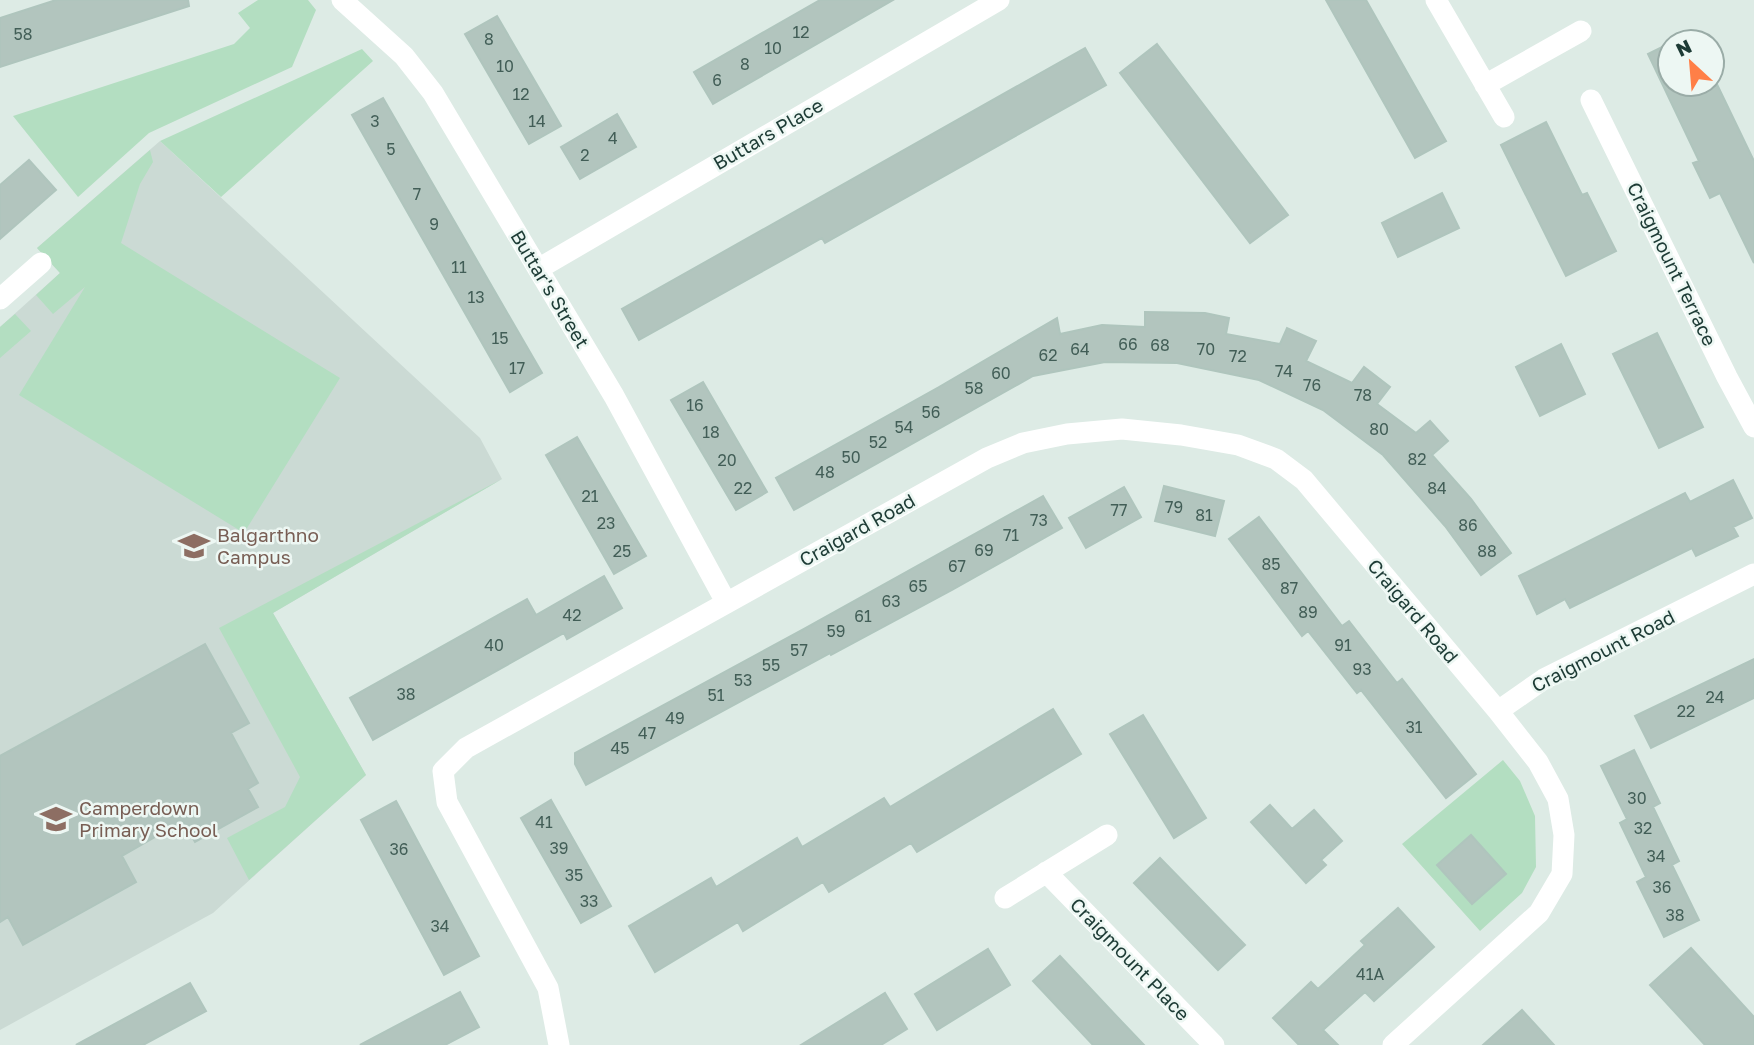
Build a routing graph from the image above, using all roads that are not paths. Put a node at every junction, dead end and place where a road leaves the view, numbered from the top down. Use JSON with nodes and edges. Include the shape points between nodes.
{"nodes":[{"id":1,"x":342,"y":0,"type":"edge"},
{"id":2,"x":999,"y":0,"type":"edge"},
{"id":3,"x":1436,"y":0,"type":"edge"},
{"id":4,"x":1581,"y":31,"type":"dead end"},
{"id":5,"x":1485,"y":85,"type":"junction"},
{"id":6,"x":1591,"y":100,"type":"dead end"},
{"id":7,"x":1504,"y":117,"type":"dead end"},
{"id":8,"x":41,"y":263,"type":"dead end"},
{"id":9,"x":538,"y":269,"type":"junction"},
{"id":10,"x":0,"y":299,"type":"edge"},
{"id":11,"x":1754,"y":427,"type":"edge"},
{"id":12,"x":1754,"y":575,"type":"edge"},
{"id":13,"x":726,"y":602,"type":"junction"},
{"id":14,"x":1497,"y":711,"type":"junction"},
{"id":15,"x":1107,"y":835,"type":"dead end"},
{"id":16,"x":1046,"y":872,"type":"junction"},
{"id":17,"x":1006,"y":898,"type":"dead end"},
{"id":18,"x":559,"y":1045,"type":"edge"},
{"id":19,"x":1214,"y":1045,"type":"edge"},
{"id":20,"x":1392,"y":1045,"type":"edge"}],
"edges":[{"from":1,"to":9,"type":"street","name":"Buttar's Street","via":[[404,56],[433,93]]},
{"from":2,"to":9,"type":"street","name":"Buttars Place"},
{"from":3,"to":5,"type":"street"},
{"from":4,"to":5,"type":"street"},
{"from":5,"to":7,"type":"street"},
{"from":6,"to":11,"type":"street","name":"Craigmount Terrace"},
{"from":8,"to":10,"type":"street"},
{"from":9,"to":13,"type":"street","name":"Buttar's Street","via":[[614,396]]},
{"from":12,"to":14,"type":"street","name":"Craigmount Road","via":[[1544,679]]},
{"from":13,"to":14,"type":"street","name":"Craigard Road","via":[[987,458],[1023,443],[1122,429],[1181,435],[1238,445],[1276,459],[1304,480]]},
{"from":13,"to":18,"type":"street","name":"Craigard Road","via":[[466,748],[443,771],[447,802],[548,988]]},
{"from":14,"to":20,"type":"street","via":[[1538,762],[1558,799],[1564,835],[1562,874],[1539,913]]},
{"from":15,"to":16,"type":"street"},
{"from":16,"to":17,"type":"street"},
{"from":16,"to":19,"type":"street","name":"Craigmount Place"}]}
